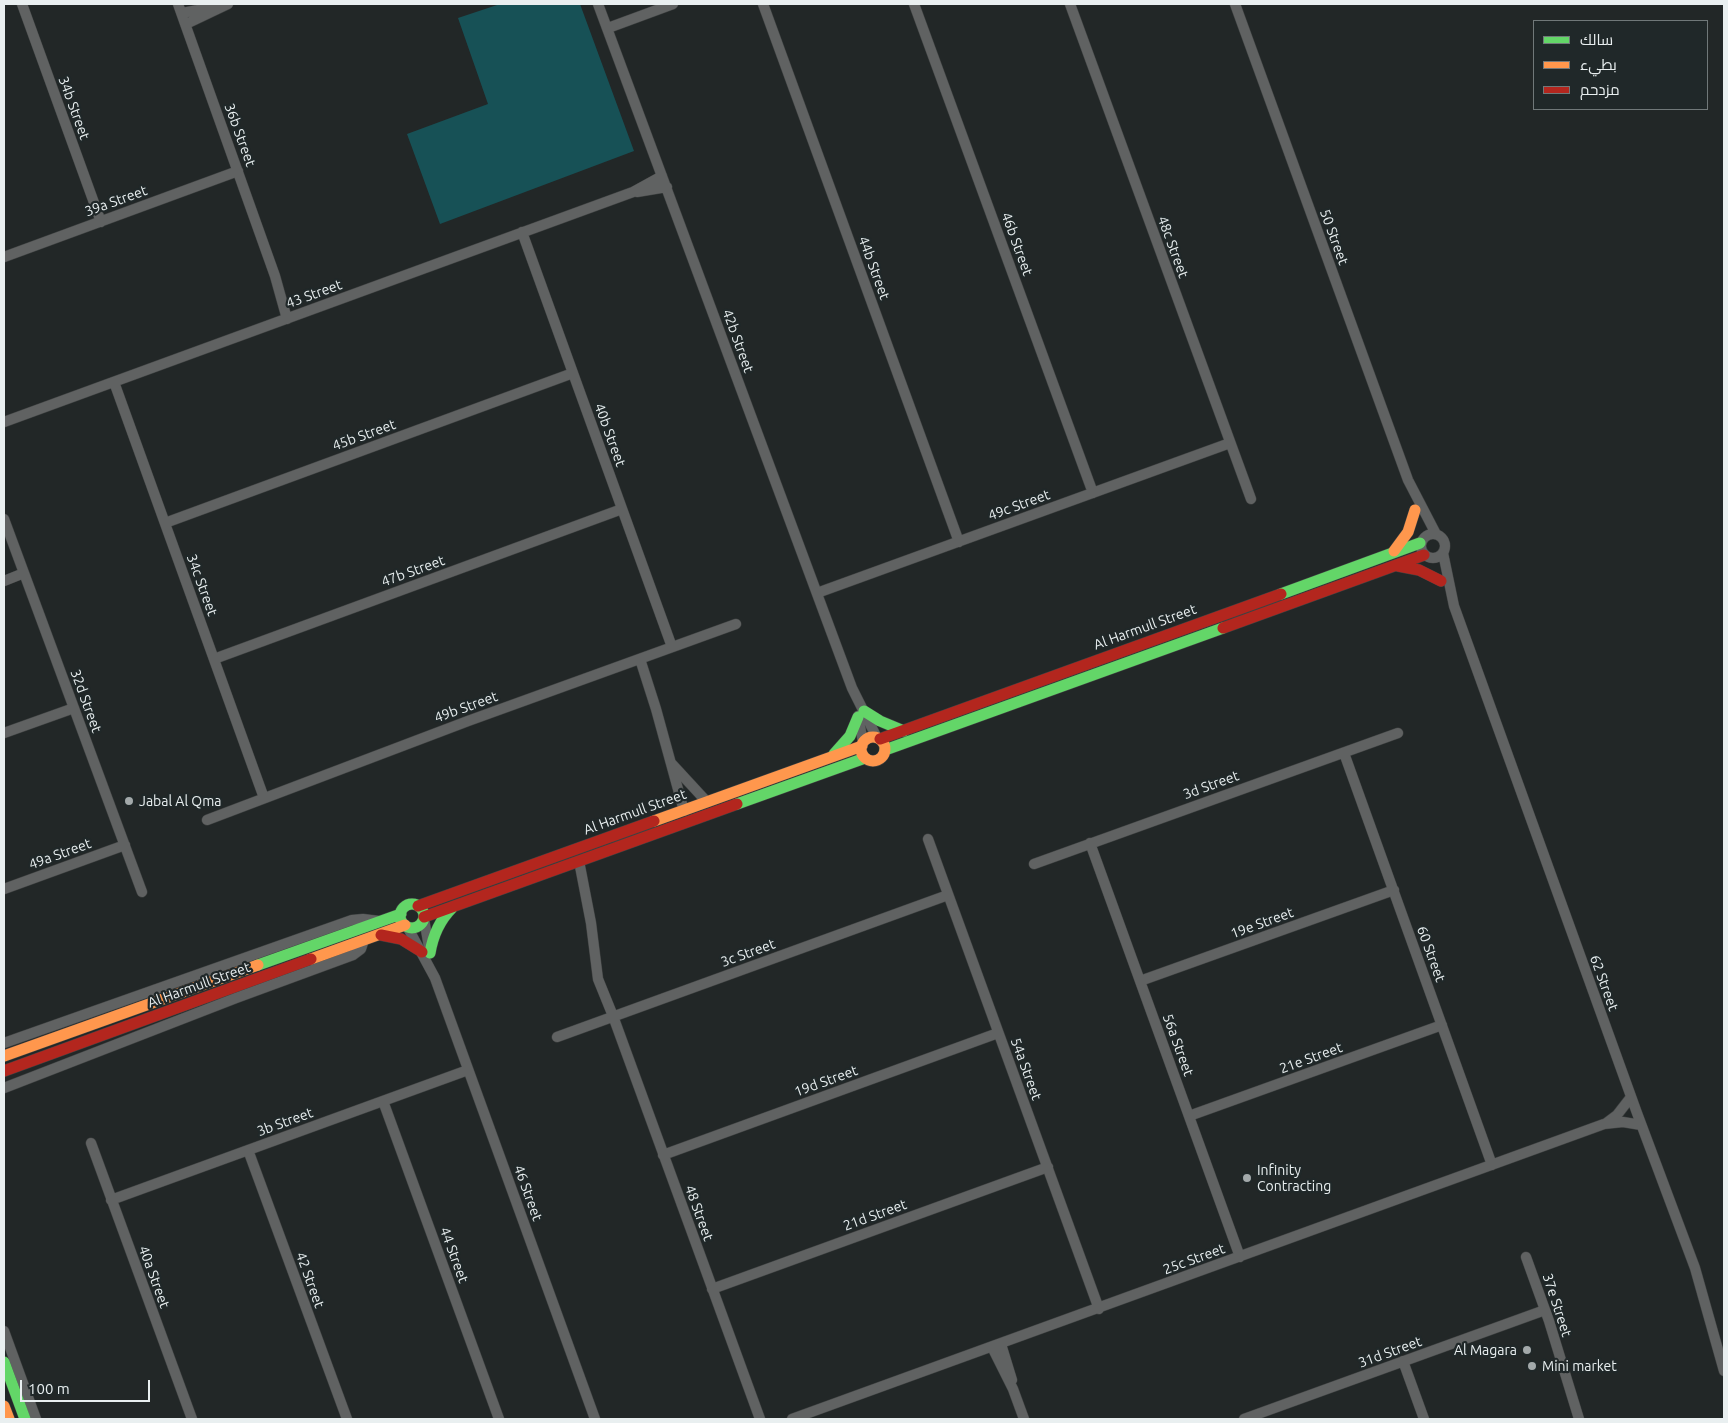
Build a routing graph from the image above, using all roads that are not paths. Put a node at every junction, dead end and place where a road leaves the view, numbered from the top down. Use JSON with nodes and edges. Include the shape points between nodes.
{"nodes":[{"id":1,"x":22,"y":4,"type":"edge"},
{"id":2,"x":598,"y":4,"type":"edge"},
{"id":3,"x":673,"y":4,"type":"edge"},
{"id":4,"x":763,"y":4,"type":"edge"},
{"id":5,"x":914,"y":4,"type":"edge"},
{"id":6,"x":1070,"y":4,"type":"edge"},
{"id":7,"x":1235,"y":4,"type":"edge"},
{"id":8,"x":225,"y":5,"type":"edge"},
{"id":9,"x":180,"y":8,"type":"edge"},
{"id":10,"x":186,"y":24,"type":"junction"},
{"id":11,"x":608,"y":28,"type":"junction"},
{"id":12,"x":238,"y":171,"type":"junction"},
{"id":13,"x":662,"y":176,"type":"junction"},
{"id":14,"x":667,"y":187,"type":"junction"},
{"id":15,"x":633,"y":192,"type":"junction"},
{"id":16,"x":101,"y":222,"type":"junction"},
{"id":17,"x":522,"y":232,"type":"junction"},
{"id":18,"x":4,"y":257,"type":"edge"},
{"id":19,"x":290,"y":317,"type":"junction"},
{"id":20,"x":573,"y":373,"type":"junction"},
{"id":21,"x":114,"y":382,"type":"junction"},
{"id":22,"x":4,"y":422,"type":"edge"},
{"id":23,"x":1230,"y":443,"type":"junction"},
{"id":24,"x":1408,"y":480,"type":"junction"},
{"id":25,"x":1093,"y":493,"type":"junction"},
{"id":26,"x":1251,"y":499,"type":"dead end"},
{"id":27,"x":622,"y":509,"type":"junction"},
{"id":28,"x":1415,"y":510,"type":"junction"},
{"id":29,"x":4,"y":519,"type":"edge"},
{"id":30,"x":165,"y":523,"type":"junction"},
{"id":31,"x":1436,"y":534,"type":"junction"},
{"id":32,"x":1422,"y":540,"type":"junction"},
{"id":33,"x":959,"y":542,"type":"junction"},
{"id":34,"x":1393,"y":552,"type":"junction"},
{"id":35,"x":1443,"y":553,"type":"junction"},
{"id":36,"x":1426,"y":556,"type":"junction"},
{"id":37,"x":1395,"y":566,"type":"junction"},
{"id":38,"x":24,"y":573,"type":"junction"},
{"id":39,"x":4,"y":581,"type":"edge"},
{"id":40,"x":1441,"y":581,"type":"junction"},
{"id":41,"x":817,"y":594,"type":"junction"},
{"id":42,"x":1454,"y":606,"type":"junction"},
{"id":43,"x":736,"y":624,"type":"dead end"},
{"id":44,"x":672,"y":646,"type":"junction"},
{"id":45,"x":214,"y":659,"type":"junction"},
{"id":46,"x":640,"y":659,"type":"junction"},
{"id":47,"x":74,"y":708,"type":"junction"},
{"id":48,"x":861,"y":714,"type":"junction"},
{"id":49,"x":904,"y":731,"type":"junction"},
{"id":50,"x":4,"y":733,"type":"edge"},
{"id":51,"x":1398,"y":733,"type":"dead end"},
{"id":52,"x":879,"y":738,"type":"junction"},
{"id":53,"x":862,"y":744,"type":"junction"},
{"id":54,"x":885,"y":750,"type":"junction"},
{"id":55,"x":1344,"y":753,"type":"junction"},
{"id":56,"x":830,"y":757,"type":"junction"},
{"id":57,"x":865,"y":758,"type":"junction"},
{"id":58,"x":669,"y":760,"type":"junction"},
{"id":59,"x":264,"y":798,"type":"junction"},
{"id":60,"x":707,"y":802,"type":"junction"},
{"id":61,"x":684,"y":811,"type":"junction"},
{"id":62,"x":207,"y":820,"type":"dead end"},
{"id":63,"x":928,"y":839,"type":"dead end"},
{"id":64,"x":1090,"y":843,"type":"junction"},
{"id":65,"x":125,"y":845,"type":"junction"},
{"id":66,"x":579,"y":861,"type":"junction"},
{"id":67,"x":1034,"y":864,"type":"dead end"},
{"id":68,"x":4,"y":889,"type":"edge"},
{"id":69,"x":1394,"y":890,"type":"junction"},
{"id":70,"x":142,"y":892,"type":"dead end"},
{"id":71,"x":948,"y":895,"type":"junction"},
{"id":72,"x":455,"y":905,"type":"junction"},
{"id":73,"x":418,"y":906,"type":"junction"},
{"id":74,"x":401,"y":914,"type":"junction"},
{"id":75,"x":424,"y":918,"type":"junction"},
{"id":76,"x":379,"y":921,"type":"junction"},
{"id":77,"x":406,"y":926,"type":"junction"},
{"id":78,"x":378,"y":935,"type":"junction"},
{"id":79,"x":364,"y":940,"type":"junction"},
{"id":80,"x":426,"y":952,"type":"junction"},
{"id":81,"x":1140,"y":981,"type":"junction"},
{"id":82,"x":613,"y":1016,"type":"junction"},
{"id":83,"x":1442,"y":1025,"type":"junction"},
{"id":84,"x":133,"y":1026,"type":"junction"},
{"id":85,"x":152,"y":1030,"type":"junction"},
{"id":86,"x":998,"y":1033,"type":"junction"},
{"id":87,"x":557,"y":1037,"type":"dead end"},
{"id":88,"x":4,"y":1043,"type":"edge"},
{"id":89,"x":4,"y":1056,"type":"edge"},
{"id":90,"x":468,"y":1070,"type":"junction"},
{"id":91,"x":4,"y":1072,"type":"edge"},
{"id":92,"x":4,"y":1088,"type":"edge"},
{"id":93,"x":1631,"y":1097,"type":"junction"},
{"id":94,"x":383,"y":1101,"type":"junction"},
{"id":95,"x":1189,"y":1116,"type":"junction"},
{"id":96,"x":1604,"y":1124,"type":"junction"},
{"id":97,"x":1641,"y":1125,"type":"junction"},
{"id":98,"x":91,"y":1143,"type":"dead end"},
{"id":99,"x":248,"y":1150,"type":"junction"},
{"id":100,"x":664,"y":1155,"type":"junction"},
{"id":101,"x":1492,"y":1165,"type":"junction"},
{"id":102,"x":1048,"y":1167,"type":"junction"},
{"id":103,"x":111,"y":1200,"type":"junction"},
{"id":104,"x":1526,"y":1256,"type":"dead end"},
{"id":105,"x":1240,"y":1257,"type":"junction"},
{"id":106,"x":712,"y":1289,"type":"junction"},
{"id":107,"x":1099,"y":1309,"type":"junction"},
{"id":108,"x":1545,"y":1310,"type":"junction"},
{"id":109,"x":4,"y":1331,"type":"edge"},
{"id":110,"x":997,"y":1346,"type":"junction"},
{"id":111,"x":1403,"y":1361,"type":"junction"},
{"id":112,"x":4,"y":1362,"type":"edge"},
{"id":113,"x":1724,"y":1371,"type":"edge"},
{"id":114,"x":4,"y":1406,"type":"edge"},
{"id":115,"x":1269,"y":1415,"type":"edge"},
{"id":116,"x":9,"y":1419,"type":"edge"},
{"id":117,"x":25,"y":1419,"type":"edge"},
{"id":118,"x":36,"y":1419,"type":"edge"},
{"id":119,"x":192,"y":1419,"type":"edge"},
{"id":120,"x":347,"y":1419,"type":"edge"},
{"id":121,"x":499,"y":1419,"type":"edge"},
{"id":122,"x":595,"y":1419,"type":"edge"},
{"id":123,"x":760,"y":1419,"type":"edge"},
{"id":124,"x":792,"y":1419,"type":"edge"},
{"id":125,"x":1024,"y":1419,"type":"edge"},
{"id":126,"x":1244,"y":1419,"type":"edge"},
{"id":127,"x":1424,"y":1419,"type":"edge"},
{"id":128,"x":1578,"y":1419,"type":"edge"}],
"edges":[{"from":1,"to":16,"type":"street","name":"34b Street"},
{"from":2,"to":11,"type":"street","name":"42b Street"},
{"from":3,"to":11,"type":"street"},
{"from":4,"to":33,"type":"street","name":"44b Street"},
{"from":5,"to":25,"type":"street","name":"46b Street"},
{"from":6,"to":23,"type":"street","name":"48c Street"},
{"from":7,"to":24,"type":"street","name":"50 Street"},
{"from":8,"to":9,"type":"street"},
{"from":8,"to":10,"type":"street"},
{"from":9,"to":10,"type":"street","name":"36b Street"},
{"from":10,"to":12,"type":"street","name":"36b Street"},
{"from":11,"to":13,"type":"street","name":"42b Street"},
{"from":12,"to":16,"type":"street","name":"39a Street"},
{"from":12,"to":19,"type":"street","name":"36b Street","via":[[275,276],[283,288]]},
{"from":13,"to":14,"type":"street","name":"42b Street"},
{"from":13,"to":15,"type":"street","name":"43 Street"},
{"from":14,"to":15,"type":"street","name":"43 Street"},
{"from":14,"to":41,"type":"street","name":"42b Street"},
{"from":15,"to":17,"type":"street","name":"43 Street"},
{"from":16,"to":18,"type":"street","name":"39a Street"},
{"from":17,"to":19,"type":"street","name":"43 Street"},
{"from":17,"to":20,"type":"street","name":"40b Street"},
{"from":19,"to":21,"type":"street","name":"43 Street"},
{"from":20,"to":27,"type":"street","name":"40b Street"},
{"from":20,"to":30,"type":"street","name":"45b Street"},
{"from":21,"to":22,"type":"street","name":"43 Street"},
{"from":21,"to":30,"type":"street","name":"34c Street"},
{"from":23,"to":25,"type":"street","name":"49c Street"},
{"from":23,"to":26,"type":"street","name":"48c Street"},
{"from":24,"to":28,"type":"street","name":"50 Street"},
{"from":24,"to":31,"type":"street","name":"50 Street"},
{"from":25,"to":33,"type":"street","name":"49c Street"},
{"from":27,"to":44,"type":"street","name":"40b Street"},
{"from":27,"to":45,"type":"street","name":"47b Street"},
{"from":28,"to":32,"type":"street","name":"50 Street"},
{"from":28,"to":34,"type":"street","via":[[1406,538]]},
{"from":29,"to":38,"type":"street","name":"32d Street"},
{"from":30,"to":45,"type":"street","name":"34c Street"},
{"from":31,"to":32,"type":"street"},
{"from":31,"to":35,"type":"street","via":[[1445,543]]},
{"from":32,"to":34,"type":"street","name":"Al Harmull Street"},
{"from":32,"to":36,"type":"street","via":[[1421,551]]},
{"from":33,"to":41,"type":"street","name":"49c Street"},
{"from":34,"to":49,"type":"street","name":"Al Harmull Street"},
{"from":35,"to":36,"type":"street","via":[[1438,557]]},
{"from":35,"to":42,"type":"street","name":"62 Street"},
{"from":36,"to":37,"type":"street","name":"Al Harmull Street"},
{"from":36,"to":40,"type":"street","name":"62 Street"},
{"from":37,"to":40,"type":"street","via":[[1419,570]]},
{"from":37,"to":54,"type":"street","name":"Al Harmull Street"},
{"from":38,"to":39,"type":"street"},
{"from":38,"to":47,"type":"street","name":"32d Street"},
{"from":40,"to":42,"type":"street","name":"62 Street"},
{"from":41,"to":48,"type":"street","name":"42b Street"},
{"from":42,"to":93,"type":"street","name":"62 Street"},
{"from":43,"to":44,"type":"street","name":"49b Street"},
{"from":44,"to":46,"type":"street","name":"49b Street"},
{"from":45,"to":59,"type":"street","name":"34c Street"},
{"from":46,"to":58,"type":"street"},
{"from":46,"to":59,"type":"street","name":"49b Street"},
{"from":47,"to":50,"type":"street"},
{"from":47,"to":65,"type":"street","name":"32d Street"},
{"from":48,"to":49,"type":"street"},
{"from":48,"to":52,"type":"street","name":"42b Street"},
{"from":48,"to":53,"type":"street","name":"42b Street"},
{"from":48,"to":56,"type":"street","via":[[845,744]]},
{"from":49,"to":52,"type":"street","name":"Al Harmull Street"},
{"from":51,"to":55,"type":"street","name":"3d Street"},
{"from":52,"to":53,"type":"street","via":[[870,738]]},
{"from":52,"to":54,"type":"street"},
{"from":53,"to":56,"type":"street","name":"Al Harmull Street"},
{"from":53,"to":57,"type":"street"},
{"from":54,"to":57,"type":"street","via":[[877,761]]},
{"from":55,"to":64,"type":"street","name":"3d Street"},
{"from":55,"to":69,"type":"street","name":"60 Street"},
{"from":56,"to":60,"type":"street","name":"Al Harmull Street"},
{"from":57,"to":66,"type":"street","name":"Al Harmull Street"},
{"from":58,"to":60,"type":"street"},
{"from":58,"to":61,"type":"street"},
{"from":59,"to":62,"type":"street","name":"49b Street"},
{"from":60,"to":61,"type":"street","name":"Al Harmull Street"},
{"from":61,"to":73,"type":"street","name":"Al Harmull Street"},
{"from":63,"to":71,"type":"street","name":"54a Street"},
{"from":64,"to":67,"type":"street","name":"3d Street"},
{"from":64,"to":81,"type":"street","name":"56a Street"},
{"from":65,"to":68,"type":"street","name":"49a Street"},
{"from":65,"to":70,"type":"street","name":"32d Street"},
{"from":66,"to":72,"type":"street","name":"Al Harmull Street"},
{"from":66,"to":82,"type":"street","name":"48 Street","via":[[598,980]]},
{"from":69,"to":81,"type":"street","name":"19e Street"},
{"from":69,"to":83,"type":"street","name":"60 Street"},
{"from":71,"to":82,"type":"street","name":"3c Street"},
{"from":71,"to":86,"type":"street","name":"54a Street"},
{"from":72,"to":75,"type":"street","name":"Al Harmull Street"},
{"from":72,"to":80,"type":"street","via":[[435,930]]},
{"from":73,"to":74,"type":"street","via":[[409,905]]},
{"from":73,"to":75,"type":"street"},
{"from":74,"to":76,"type":"street","name":"Al Harmull Street"},
{"from":74,"to":77,"type":"street"},
{"from":75,"to":77,"type":"street","via":[[419,926]]},
{"from":75,"to":80,"type":"street","name":"46 Street"},
{"from":76,"to":88,"type":"street","via":[[352,920]]},
{"from":76,"to":89,"type":"street","name":"Al Harmull Street"},
{"from":77,"to":78,"type":"street","name":"Al Harmull Street"},
{"from":77,"to":80,"type":"street","name":"46 Street"},
{"from":78,"to":79,"type":"street","name":"Al Harmull Street"},
{"from":78,"to":80,"type":"street","via":[[401,940]]},
{"from":79,"to":84,"type":"street","name":"Al Harmull Street"},
{"from":79,"to":85,"type":"street","via":[[361,949],[353,955]]},
{"from":80,"to":90,"type":"street","name":"46 Street"},
{"from":81,"to":95,"type":"street","name":"56a Street"},
{"from":82,"to":87,"type":"street","name":"3c Street"},
{"from":82,"to":100,"type":"street","name":"48 Street"},
{"from":83,"to":95,"type":"street","name":"21e Street"},
{"from":83,"to":101,"type":"street","name":"60 Street"},
{"from":84,"to":85,"type":"street"},
{"from":84,"to":91,"type":"street","name":"Al Harmull Street"},
{"from":85,"to":92,"type":"street"},
{"from":86,"to":100,"type":"street","name":"19d Street"},
{"from":86,"to":102,"type":"street","name":"54a Street"},
{"from":90,"to":94,"type":"street","name":"3b Street"},
{"from":90,"to":122,"type":"street","name":"46 Street"},
{"from":93,"to":96,"type":"street","name":"25c Street","via":[[1617,1115]]},
{"from":93,"to":97,"type":"street","name":"62 Street"},
{"from":94,"to":99,"type":"street","name":"3b Street"},
{"from":94,"to":121,"type":"street","name":"44 Street"},
{"from":95,"to":105,"type":"street","name":"56a Street"},
{"from":96,"to":97,"type":"street","name":"25c Street","via":[[1623,1122]]},
{"from":96,"to":101,"type":"street","name":"25c Street"},
{"from":97,"to":113,"type":"street","name":"62 Street","via":[[1695,1268]]},
{"from":98,"to":103,"type":"street","name":"40a Street"},
{"from":99,"to":103,"type":"street","name":"3b Street"},
{"from":99,"to":120,"type":"street","name":"42 Street"},
{"from":100,"to":106,"type":"street","name":"48 Street"},
{"from":101,"to":105,"type":"street","name":"25c Street"},
{"from":102,"to":106,"type":"street","name":"21d Street"},
{"from":102,"to":107,"type":"street","name":"54a Street"},
{"from":103,"to":119,"type":"street","name":"40a Street"},
{"from":104,"to":108,"type":"street","name":"37e Street"},
{"from":105,"to":107,"type":"street","name":"25c Street"},
{"from":106,"to":123,"type":"street","name":"48 Street"},
{"from":107,"to":110,"type":"street","name":"25c Street"},
{"from":108,"to":111,"type":"street","name":"31d Street"},
{"from":108,"to":128,"type":"street","name":"37e Street"},
{"from":109,"to":118,"type":"street"},
{"from":110,"to":124,"type":"street","name":"25c Street"},
{"from":110,"to":125,"type":"street","via":[[1001,1368]]},
{"from":111,"to":115,"type":"street","name":"31d Street"},
{"from":111,"to":127,"type":"street"},
{"from":112,"to":117,"type":"street"},
{"from":114,"to":116,"type":"street"},
{"from":115,"to":126,"type":"street","name":"31d Street"}]}
